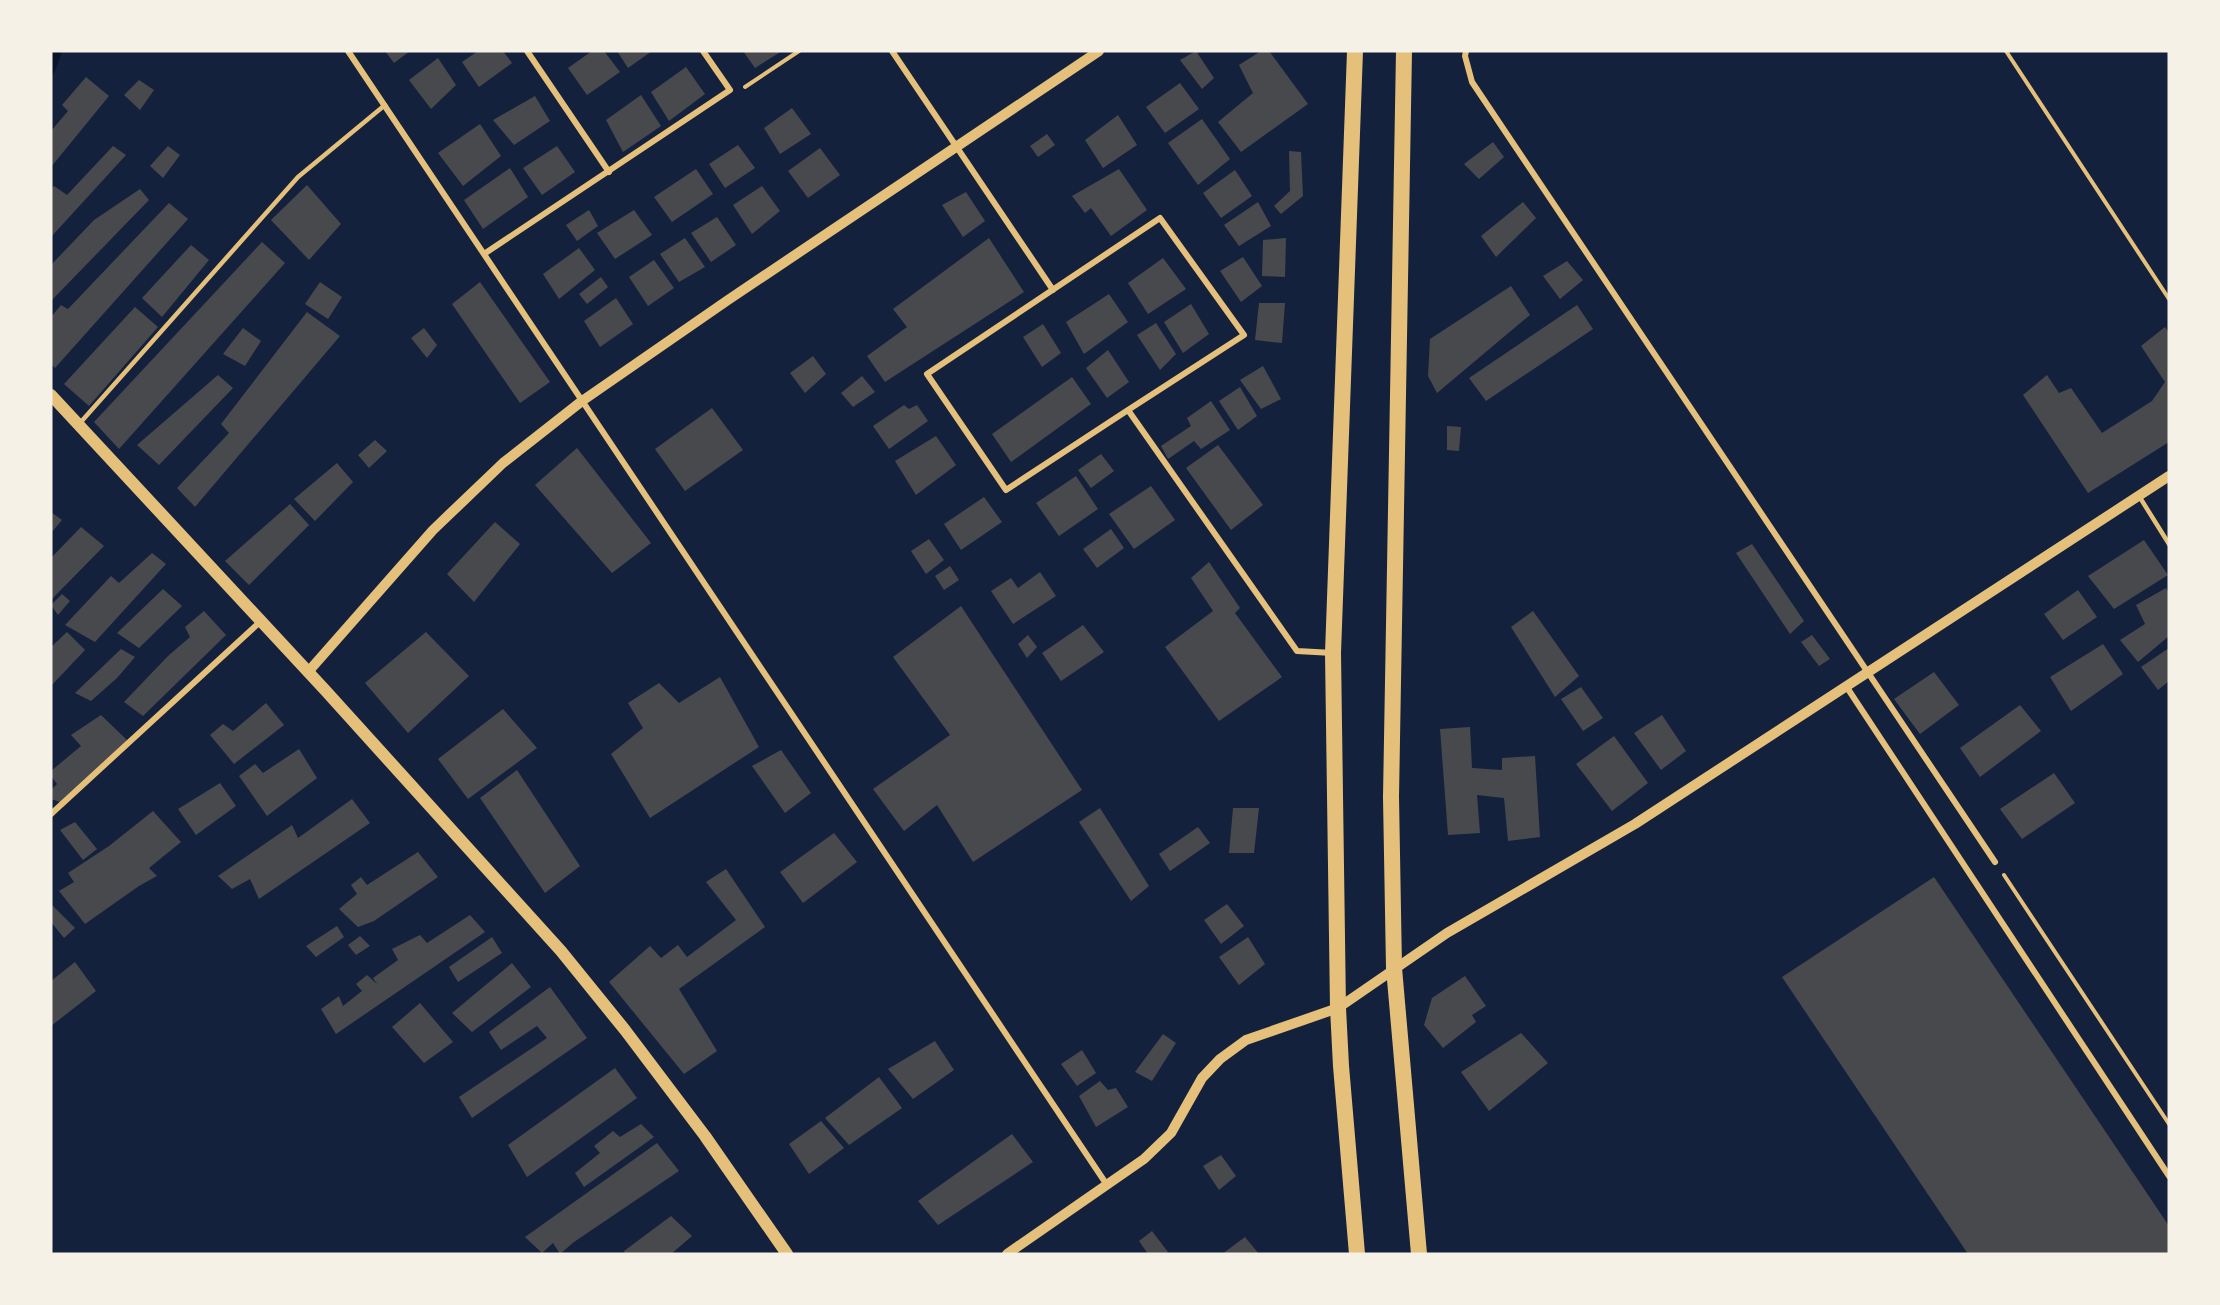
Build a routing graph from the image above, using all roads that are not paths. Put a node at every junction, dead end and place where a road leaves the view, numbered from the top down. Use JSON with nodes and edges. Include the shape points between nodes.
{"nodes":[{"id":1,"x":348,"y":51,"type":"edge"},
{"id":2,"x":527,"y":51,"type":"edge"},
{"id":3,"x":703,"y":51,"type":"edge"},
{"id":4,"x":892,"y":51,"type":"edge"},
{"id":5,"x":1099,"y":51,"type":"edge"},
{"id":6,"x":1355,"y":51,"type":"edge"},
{"id":7,"x":1404,"y":51,"type":"edge"},
{"id":8,"x":1466,"y":51,"type":"edge"},
{"id":9,"x":385,"y":105,"type":"junction"},
{"id":10,"x":957,"y":146,"type":"junction"},
{"id":11,"x":609,"y":171,"type":"junction"},
{"id":12,"x":484,"y":254,"type":"junction"},
{"id":13,"x":1053,"y":290,"type":"junction"},
{"id":14,"x":51,"y":394,"type":"edge"},
{"id":15,"x":582,"y":401,"type":"junction"},
{"id":16,"x":1128,"y":410,"type":"junction"},
{"id":17,"x":79,"y":424,"type":"junction"},
{"id":18,"x":2169,"y":476,"type":"edge"},
{"id":19,"x":2139,"y":496,"type":"junction"},
{"id":20,"x":2169,"y":544,"type":"edge"},
{"id":21,"x":260,"y":622,"type":"junction"},
{"id":22,"x":1333,"y":653,"type":"junction"},
{"id":23,"x":308,"y":672,"type":"junction"},
{"id":24,"x":1867,"y":672,"type":"junction"},
{"id":25,"x":1846,"y":686,"type":"junction"},
{"id":26,"x":51,"y":814,"type":"edge"},
{"id":27,"x":1995,"y":862,"type":"road end"},
{"id":28,"x":1394,"y":968,"type":"junction"},
{"id":29,"x":1338,"y":1008,"type":"junction"},
{"id":30,"x":2169,"y":1176,"type":"edge"},
{"id":31,"x":1107,"y":1185,"type":"junction"},
{"id":32,"x":787,"y":1254,"type":"edge"},
{"id":33,"x":1007,"y":1254,"type":"edge"},
{"id":34,"x":1357,"y":1254,"type":"edge"},
{"id":35,"x":1419,"y":1254,"type":"edge"}],
"edges":[{"from":1,"to":9,"type":"street"},
{"from":2,"to":11,"type":"street"},
{"from":3,"to":11,"type":"street","via":[[730,90]]},
{"from":4,"to":10,"type":"street"},
{"from":5,"to":10,"type":"street"},
{"from":6,"to":22,"type":"highway"},
{"from":7,"to":28,"type":"highway","via":[[1391,797]]},
{"from":8,"to":24,"type":"street","via":[[1472,82]]},
{"from":9,"to":12,"type":"street"},
{"from":9,"to":17,"type":"lane","via":[[298,177]]},
{"from":10,"to":13,"type":"street"},
{"from":10,"to":15,"type":"street"},
{"from":11,"to":12,"type":"street"},
{"from":12,"to":15,"type":"street"},
{"from":13,"to":16,"type":"street","via":[[1160,218],[1244,335]]},
{"from":13,"to":16,"type":"street","via":[[927,374],[1006,490]]},
{"from":14,"to":17,"type":"main road"},
{"from":15,"to":23,"type":"street","via":[[503,464],[433,530]]},
{"from":15,"to":31,"type":"street"},
{"from":16,"to":22,"type":"street","via":[[1297,651]]},
{"from":17,"to":21,"type":"main road"},
{"from":18,"to":19,"type":"street"},
{"from":19,"to":20,"type":"lane"},
{"from":19,"to":24,"type":"street"},
{"from":21,"to":23,"type":"main road"},
{"from":21,"to":26,"type":"street"},
{"from":22,"to":29,"type":"highway"},
{"from":23,"to":32,"type":"main road","via":[[568,960],[705,1136]]},
{"from":24,"to":25,"type":"street"},
{"from":24,"to":27,"type":"street"},
{"from":25,"to":28,"type":"street","via":[[1635,824]]},
{"from":25,"to":30,"type":"street"},
{"from":28,"to":29,"type":"street"},
{"from":28,"to":35,"type":"highway"},
{"from":29,"to":31,"type":"street","via":[[1246,1040],[1220,1059],[1202,1078],[1171,1133],[1144,1159]]},
{"from":29,"to":34,"type":"highway"},
{"from":31,"to":33,"type":"street"}]}
